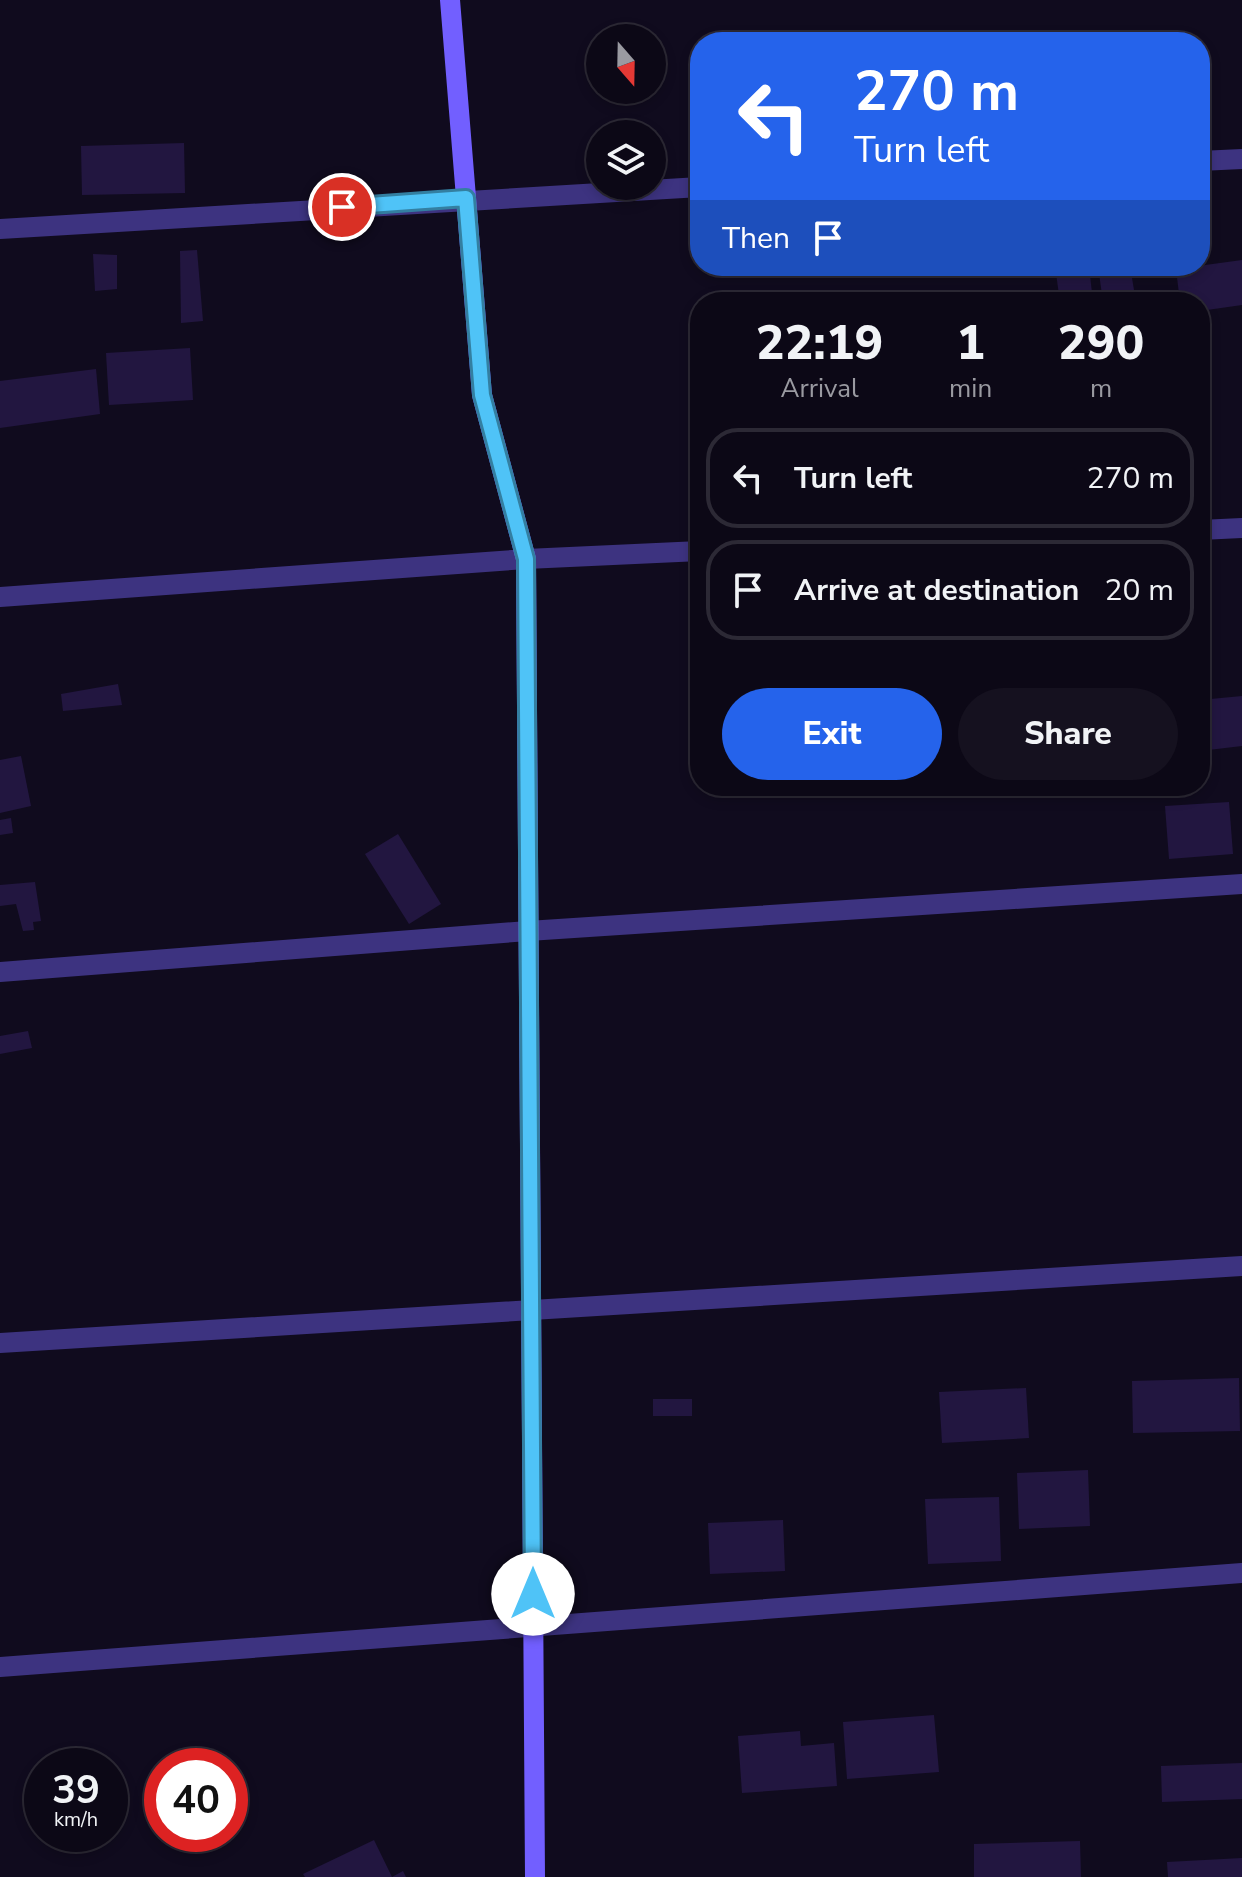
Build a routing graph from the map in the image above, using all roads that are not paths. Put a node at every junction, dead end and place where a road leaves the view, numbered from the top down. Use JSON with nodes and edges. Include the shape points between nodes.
{"nodes":[{"id":1,"x":450,"y":0,"type":"edge"},
{"id":2,"x":1242,"y":159,"type":"edge"},
{"id":3,"x":1210,"y":161,"type":"edge"},
{"id":4,"x":690,"y":187,"type":"edge"},
{"id":5,"x":466,"y":198,"type":"junction"},
{"id":6,"x":0,"y":229,"type":"edge"},
{"id":7,"x":1242,"y":528,"type":"edge"},
{"id":8,"x":1210,"y":530,"type":"edge"},
{"id":9,"x":690,"y":551,"type":"edge"},
{"id":10,"x":526,"y":559,"type":"junction"},
{"id":11,"x":0,"y":597,"type":"edge"},
{"id":12,"x":1242,"y":884,"type":"edge"},
{"id":13,"x":528,"y":931,"type":"junction"},
{"id":14,"x":0,"y":972,"type":"edge"},
{"id":15,"x":1242,"y":1266,"type":"edge"},
{"id":16,"x":531,"y":1309,"type":"junction"},
{"id":17,"x":0,"y":1343,"type":"edge"},
{"id":18,"x":1242,"y":1573,"type":"edge"},
{"id":19,"x":534,"y":1626,"type":"junction"},
{"id":20,"x":0,"y":1667,"type":"edge"},
{"id":21,"x":535,"y":1877,"type":"edge"}],
"edges":[{"from":1,"to":5,"type":"street"},
{"from":2,"to":3,"type":"street"},
{"from":4,"to":5,"type":"street"},
{"from":5,"to":6,"type":"street"},
{"from":5,"to":10,"type":"street","via":[[482,395]]},
{"from":7,"to":8,"type":"street"},
{"from":9,"to":10,"type":"street"},
{"from":10,"to":11,"type":"street"},
{"from":10,"to":13,"type":"street"},
{"from":12,"to":13,"type":"street"},
{"from":13,"to":14,"type":"street"},
{"from":13,"to":16,"type":"street"},
{"from":15,"to":16,"type":"street"},
{"from":16,"to":17,"type":"street"},
{"from":16,"to":19,"type":"street"},
{"from":18,"to":19,"type":"street"},
{"from":19,"to":20,"type":"street"},
{"from":19,"to":21,"type":"street"}]}
